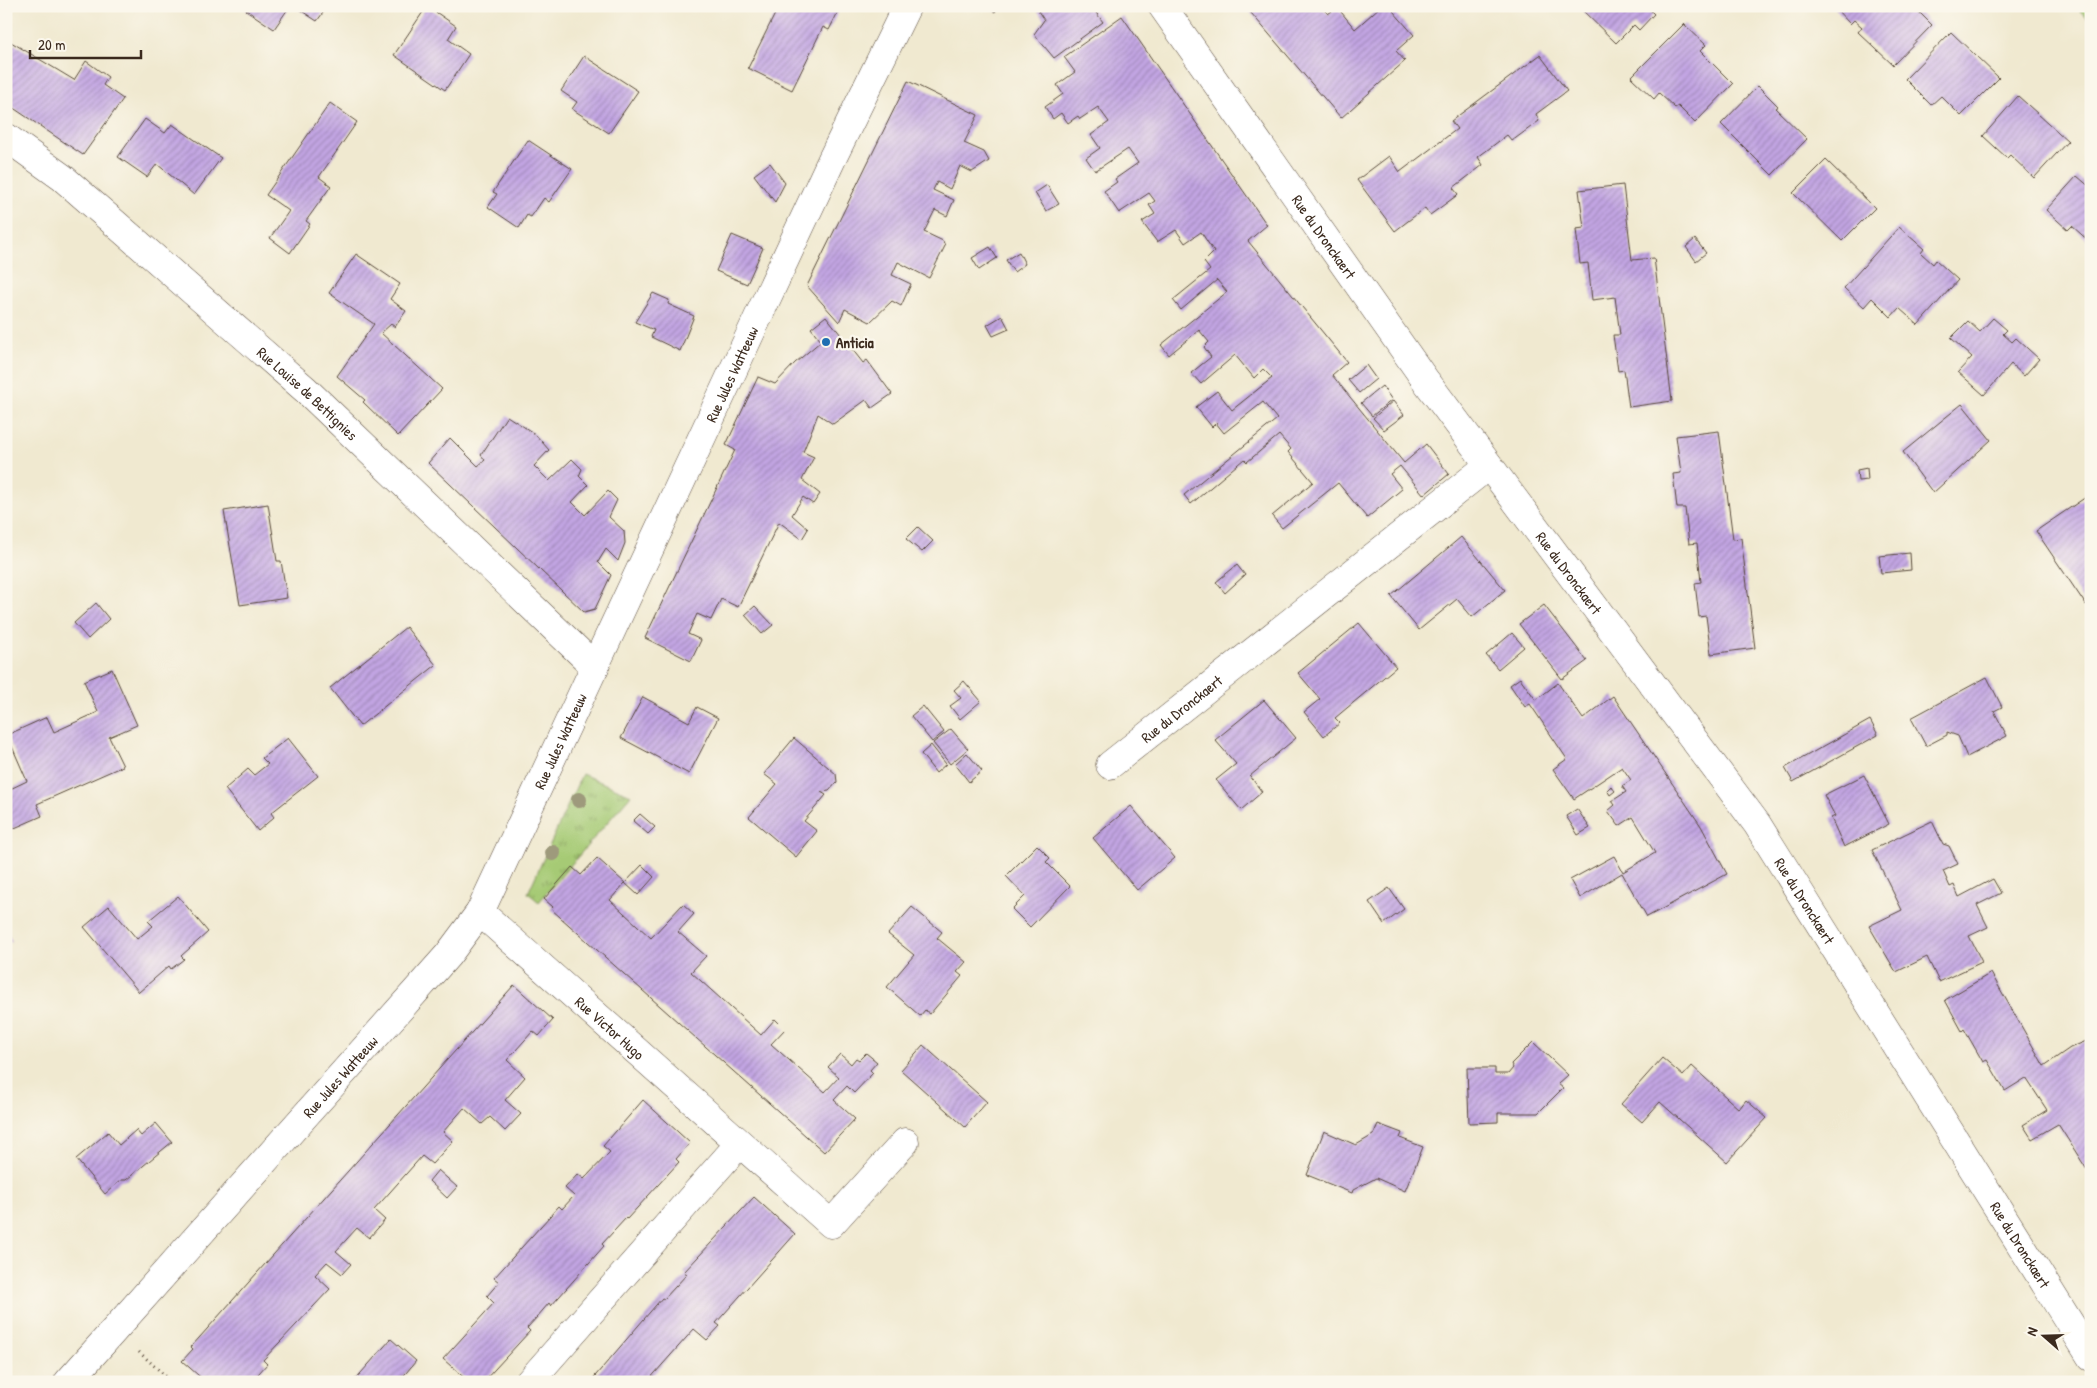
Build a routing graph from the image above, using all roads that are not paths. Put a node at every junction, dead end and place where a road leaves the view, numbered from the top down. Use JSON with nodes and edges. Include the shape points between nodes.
{"nodes":[{"id":1,"x":907,"y":6,"type":"edge"},
{"id":2,"x":1162,"y":6,"type":"edge"},
{"id":3,"x":6,"y":137,"type":"edge"},
{"id":4,"x":1488,"y":466,"type":"junction"},
{"id":5,"x":595,"y":667,"type":"junction"},
{"id":6,"x":1110,"y":765,"type":"dead end"},
{"id":7,"x":480,"y":912,"type":"junction"},
{"id":8,"x":905,"y":1142,"type":"dead end"},
{"id":9,"x":740,"y":1144,"type":"junction"},
{"id":10,"x":2091,"y":1357,"type":"edge"},
{"id":11,"x":68,"y":1382,"type":"edge"},
{"id":12,"x":529,"y":1382,"type":"edge"}],
"edges":[{"from":1,"to":5,"type":"street","name":"Rue Jules Watteeuw","via":[[832,159]]},
{"from":2,"to":4,"type":"street","name":"Rue du Dronckaert","via":[[1349,275]]},
{"from":3,"to":5,"type":"street","name":"Rue Louise de Bettignies","via":[[62,178],[306,390]]},
{"from":4,"to":6,"type":"street","name":"Rue du Dronckaert"},
{"from":4,"to":10,"type":"street","name":"Rue du Dronckaert","via":[[1757,824]]},
{"from":5,"to":7,"type":"street","name":"Rue Jules Watteeuw"},
{"from":7,"to":9,"type":"street","name":"Rue Victor Hugo"},
{"from":7,"to":11,"type":"street","name":"Rue Jules Watteeuw","via":[[448,955]]},
{"from":8,"to":9,"type":"street","name":"Rue Victor Hugo","via":[[831,1224]]},
{"from":9,"to":12,"type":"street"}]}
